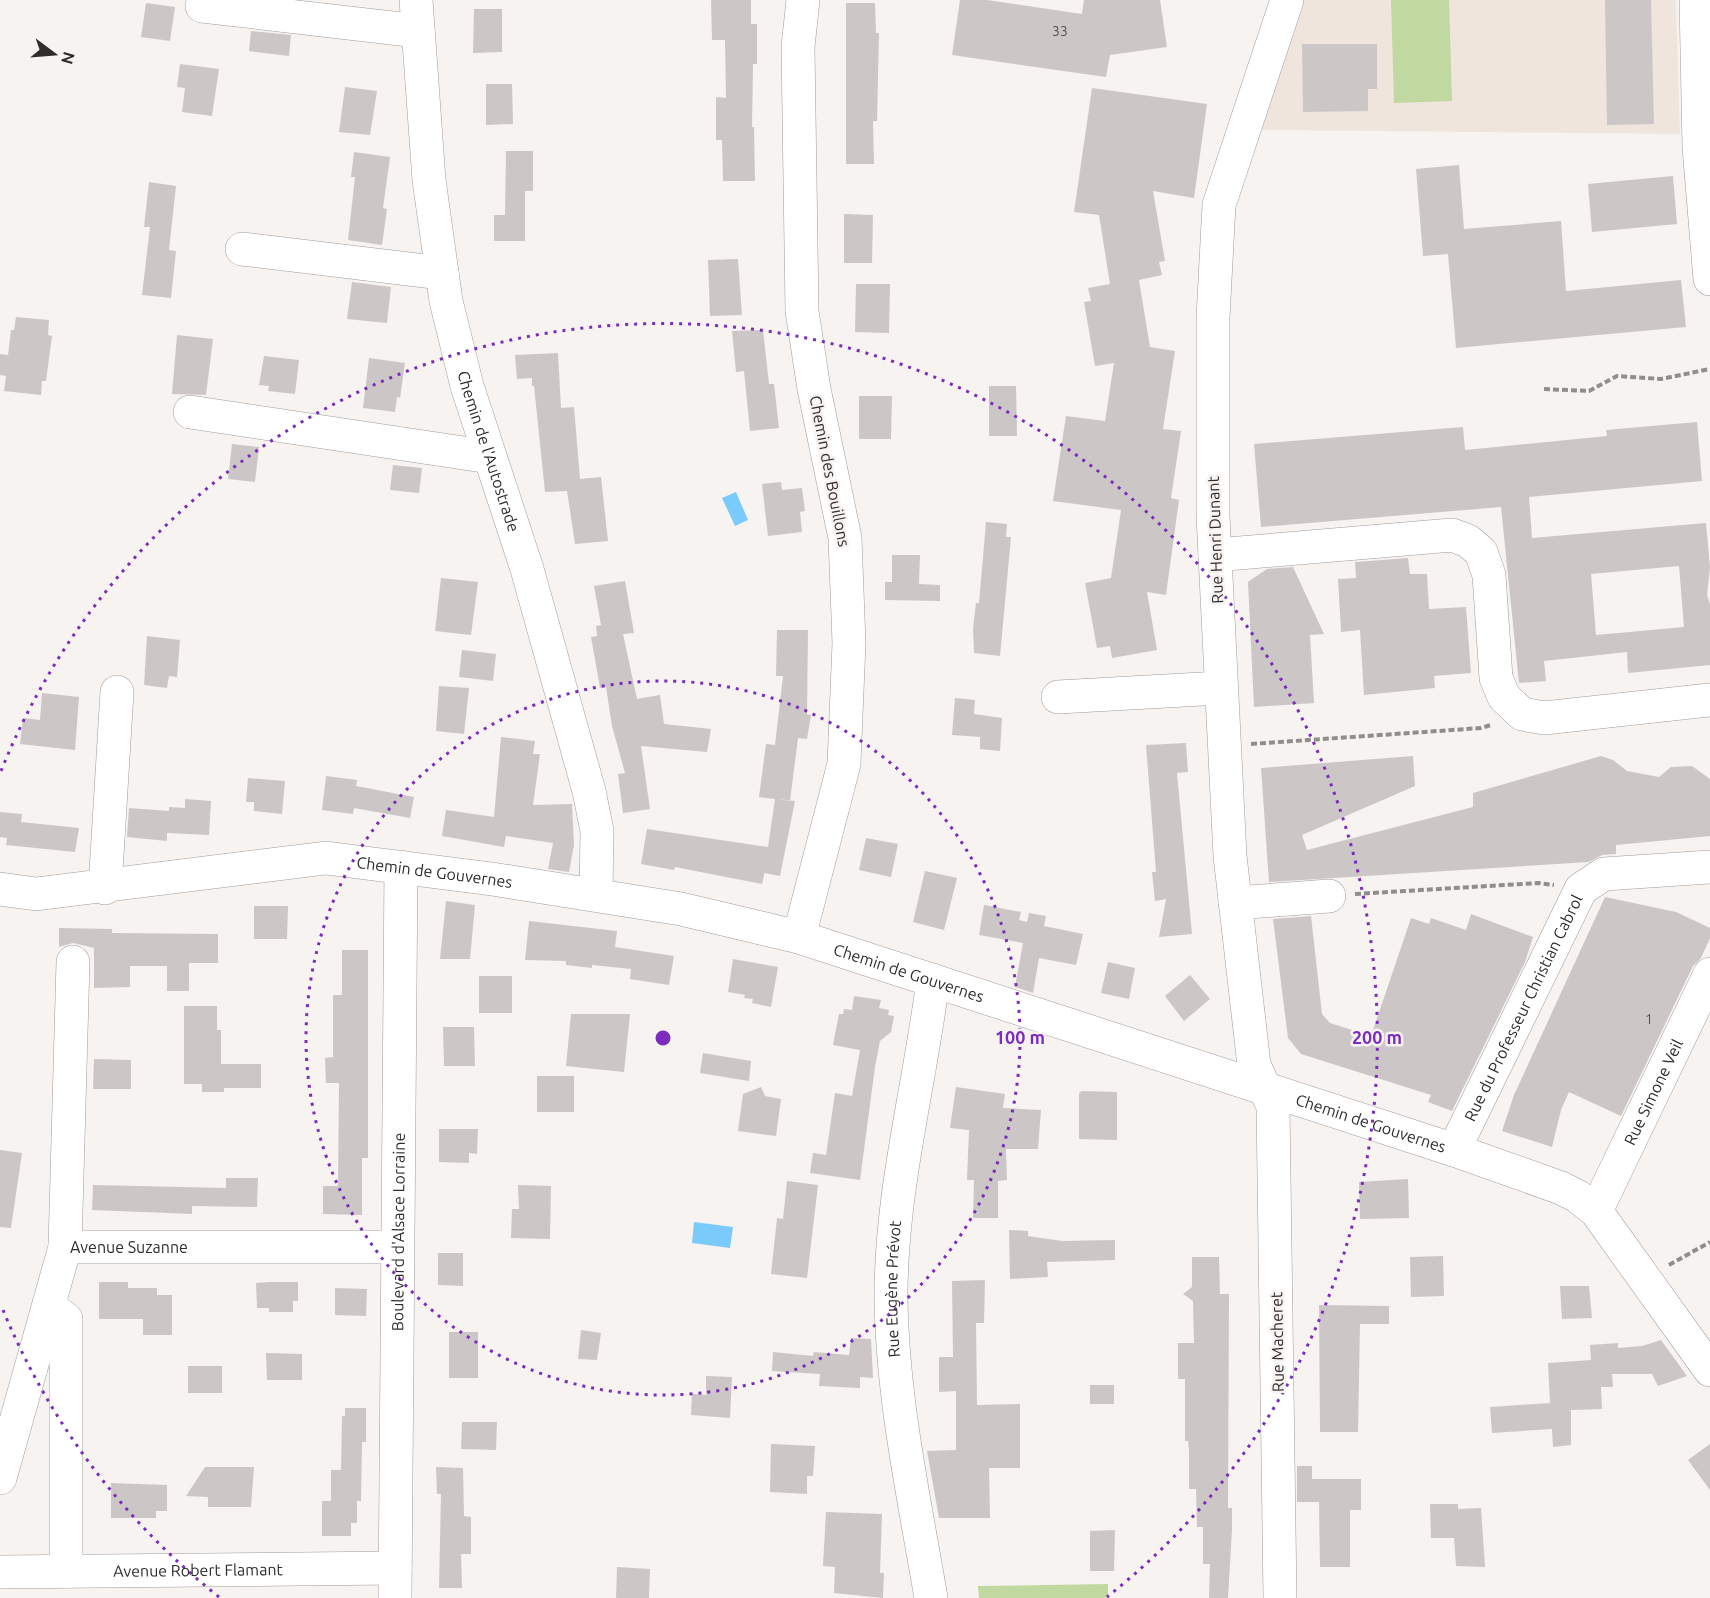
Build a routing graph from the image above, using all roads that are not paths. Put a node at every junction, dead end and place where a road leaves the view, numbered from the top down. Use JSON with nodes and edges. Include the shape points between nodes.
{"nodes":[{"id":1,"x":803,"y":0,"type":"edge"},
{"id":2,"x":1287,"y":0,"type":"edge"},
{"id":3,"x":1696,"y":0,"type":"edge"},
{"id":4,"x":201,"y":6,"type":"dead end"},
{"id":5,"x":417,"y":15,"type":"edge"},
{"id":6,"x":243,"y":249,"type":"dead end"},
{"id":7,"x":442,"y":273,"type":"junction"},
{"id":8,"x":1710,"y":279,"type":"edge"},
{"id":9,"x":190,"y":412,"type":"dead end"},
{"id":10,"x":490,"y":457,"type":"junction"},
{"id":11,"x":1215,"y":555,"type":"junction"},
{"id":12,"x":1220,"y":688,"type":"junction"},
{"id":13,"x":117,"y":692,"type":"dead end"},
{"id":14,"x":1058,"y":697,"type":"dead end"},
{"id":15,"x":1710,"y":700,"type":"edge"},
{"id":16,"x":401,"y":867,"type":"junction"},
{"id":17,"x":1710,"y":867,"type":"edge"},
{"id":18,"x":105,"y":888,"type":"junction"},
{"id":19,"x":0,"y":889,"type":"edge"},
{"id":20,"x":596,"y":894,"type":"junction"},
{"id":21,"x":1329,"y":896,"type":"road end"},
{"id":22,"x":1235,"y":903,"type":"junction"},
{"id":23,"x":799,"y":937,"type":"junction"},
{"id":24,"x":73,"y":962,"type":"dead end"},
{"id":25,"x":1710,"y":974,"type":"edge"},
{"id":26,"x":933,"y":980,"type":"junction"},
{"id":27,"x":1263,"y":1088,"type":"junction"},
{"id":28,"x":1454,"y":1150,"type":"junction"},
{"id":29,"x":1596,"y":1211,"type":"junction"},
{"id":30,"x":65,"y":1247,"type":"junction"},
{"id":31,"x":398,"y":1247,"type":"junction"},
{"id":32,"x":50,"y":1307,"type":"junction"},
{"id":33,"x":1696,"y":1336,"type":"edge"},
{"id":34,"x":1710,"y":1370,"type":"edge"},
{"id":35,"x":0,"y":1478,"type":"edge"},
{"id":36,"x":66,"y":1571,"type":"junction"},
{"id":37,"x":0,"y":1572,"type":"edge"},
{"id":38,"x":395,"y":1583,"type":"edge"},
{"id":39,"x":931,"y":1598,"type":"edge"},
{"id":40,"x":1280,"y":1598,"type":"edge"}],
"edges":[{"from":1,"to":23,"type":"street","name":"Chemin des Bouillons","via":[[798,46],[802,311],[814,389],[846,538],[849,643],[844,764]]},
{"from":2,"to":11,"type":"street","name":"Rue Henri Dunant","via":[[1219,205],[1213,283]]},
{"from":3,"to":8,"type":"street","via":[[1698,147]]},
{"from":4,"to":5,"type":"street"},
{"from":5,"to":7,"type":"street","name":"Chemin de l'Autostrade","via":[[429,180]]},
{"from":6,"to":7,"type":"street"},
{"from":7,"to":10,"type":"street","name":"Chemin de l'Autostrade","via":[[466,386]]},
{"from":9,"to":10,"type":"street"},
{"from":10,"to":20,"type":"street","name":"Chemin de l'Autostrade","via":[[527,569],[590,791],[597,831]]},
{"from":11,"to":12,"type":"street","name":"Rue Henri Dunant"},
{"from":11,"to":15,"type":"street","via":[[1452,535],[1481,552],[1489,575],[1496,678],[1504,697],[1522,714],[1544,718]]},
{"from":12,"to":14,"type":"street"},
{"from":12,"to":22,"type":"street","name":"Rue Henri Dunant"},
{"from":13,"to":18,"type":"street"},
{"from":16,"to":18,"type":"street","name":"Chemin de Gouvernes","via":[[326,858]]},
{"from":16,"to":20,"type":"street","name":"Chemin de Gouvernes"},
{"from":16,"to":31,"type":"street","name":"Boulevard d'Alsace Lorraine"},
{"from":17,"to":28,"type":"street","name":"Rue du Professeur Christian Cabrol","via":[[1604,874],[1581,889]]},
{"from":18,"to":19,"type":"street","name":"Chemin de Gouvernes","via":[[36,894]]},
{"from":20,"to":23,"type":"street","name":"Chemin de Gouvernes"},
{"from":21,"to":22,"type":"street"},
{"from":22,"to":27,"type":"street","name":"Rue Henri Dunant","via":[[1254,1065]]},
{"from":23,"to":26,"type":"street","name":"Chemin de Gouvernes"},
{"from":24,"to":30,"type":"street"},
{"from":25,"to":29,"type":"street","name":"Rue Simone Veil"},
{"from":26,"to":27,"type":"street","name":"Chemin de Gouvernes"},
{"from":26,"to":39,"type":"street","name":"Rue Eugène Prévot","via":[[898,1196],[891,1294],[894,1385]]},
{"from":27,"to":28,"type":"street","name":"Chemin de Gouvernes"},
{"from":27,"to":40,"type":"street","name":"Rue Macheret","via":[[1273,1106],[1275,1139]]},
{"from":28,"to":29,"type":"street","name":"Chemin de Gouvernes","via":[[1561,1188]]},
{"from":29,"to":33,"type":"street","name":"Chemin de Gouvernes","via":[[1644,1279]]},
{"from":30,"to":31,"type":"street","name":"Avenue Suzanne"},
{"from":30,"to":32,"type":"street","name":"Avenue Suzanne"},
{"from":31,"to":38,"type":"street","name":"Boulevard d'Alsace Lorraine"},
{"from":32,"to":35,"type":"street","name":"Avenue Suzanne"},
{"from":32,"to":36,"type":"street","via":[[66,1318]]},
{"from":33,"to":34,"type":"street","name":"Chemin de Gouvernes"},
{"from":36,"to":37,"type":"street","name":"Avenue Robert Flamant"},
{"from":36,"to":38,"type":"street","name":"Avenue Robert Flamant"}]}
